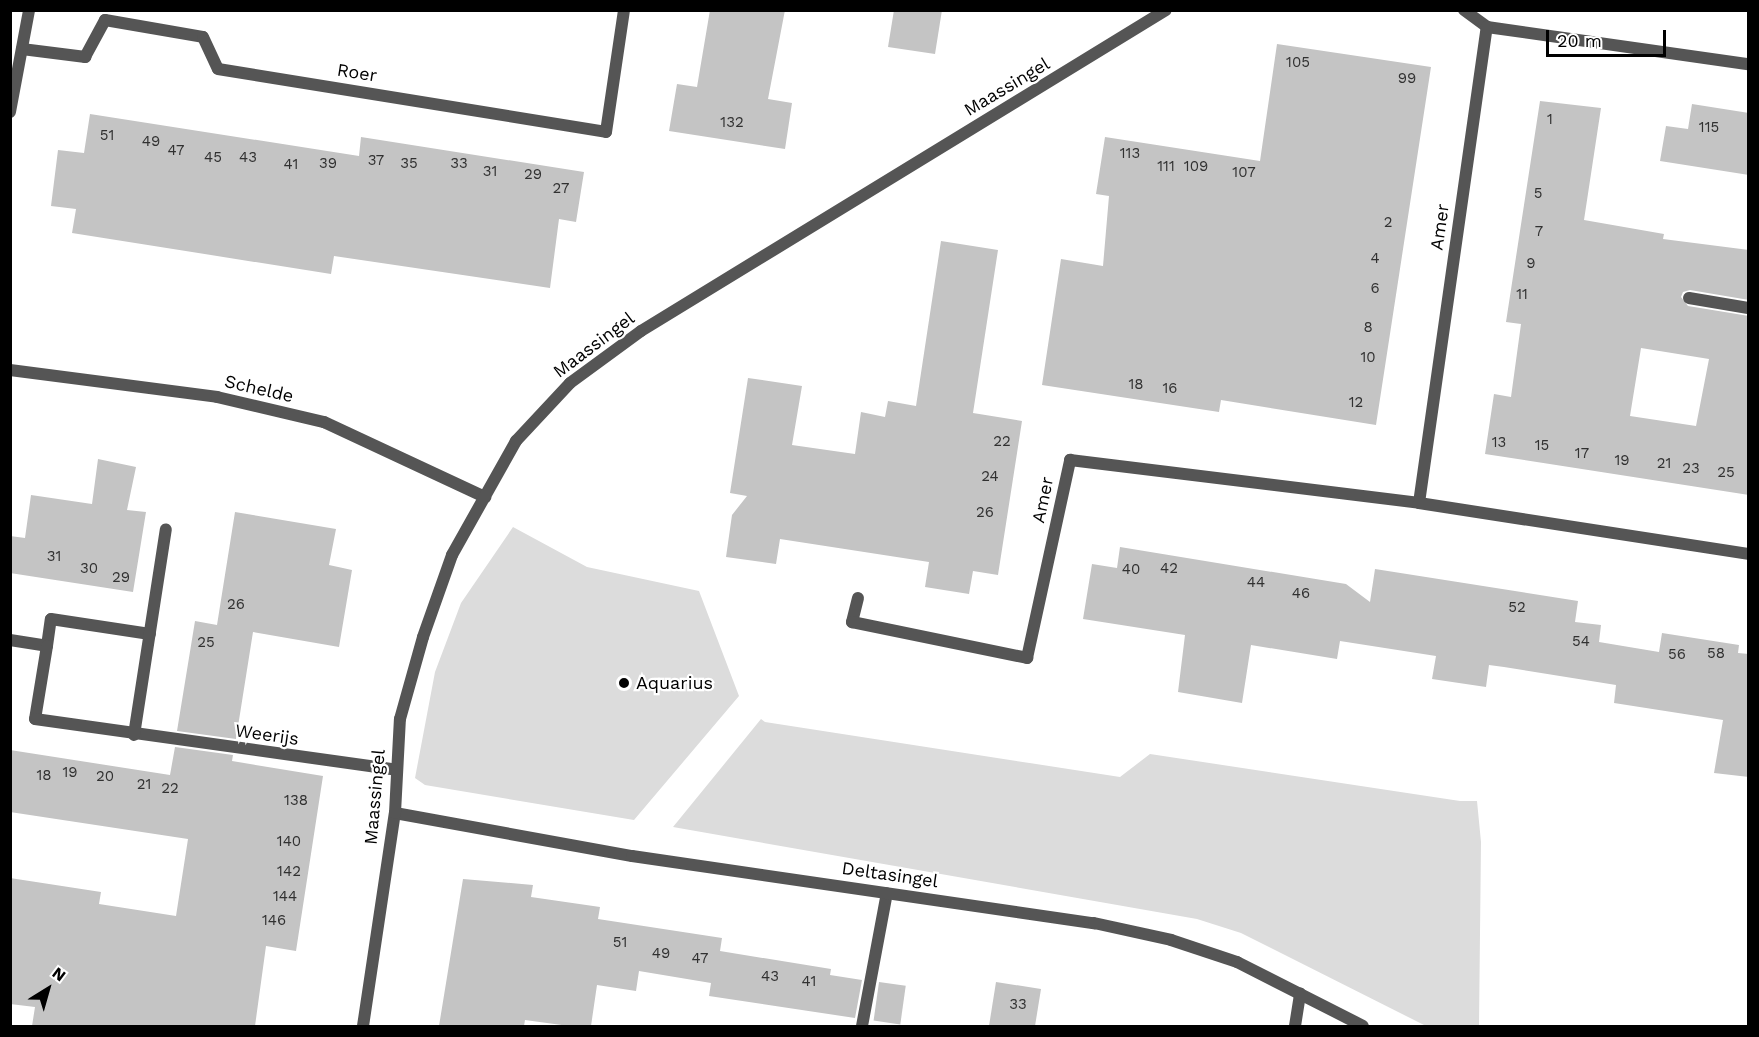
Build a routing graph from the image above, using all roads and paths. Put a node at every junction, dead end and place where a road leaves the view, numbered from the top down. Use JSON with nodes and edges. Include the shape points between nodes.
{"nodes":[{"id":1,"x":29,"y":10,"type":"edge"},
{"id":2,"x":624,"y":10,"type":"edge"},
{"id":3,"x":1166,"y":10,"type":"edge"},
{"id":4,"x":1464,"y":10,"type":"edge"},
{"id":5,"x":1487,"y":27,"type":"junction"},
{"id":6,"x":22,"y":49,"type":"junction"},
{"id":7,"x":1749,"y":64,"type":"edge"},
{"id":8,"x":10,"y":112,"type":"edge"},
{"id":9,"x":1689,"y":298,"type":"dead end"},
{"id":10,"x":1749,"y":309,"type":"edge"},
{"id":11,"x":10,"y":369,"type":"edge"},
{"id":12,"x":485,"y":497,"type":"junction"},
{"id":13,"x":1419,"y":503,"type":"junction"},
{"id":14,"x":166,"y":529,"type":"dead end"},
{"id":15,"x":1749,"y":554,"type":"edge"},
{"id":16,"x":858,"y":598,"type":"dead end"},
{"id":17,"x":150,"y":634,"type":"junction"},
{"id":18,"x":10,"y":640,"type":"edge"},
{"id":19,"x":47,"y":645,"type":"junction"},
{"id":20,"x":134,"y":735,"type":"junction"},
{"id":21,"x":396,"y":770,"type":"junction"},
{"id":22,"x":395,"y":813,"type":"junction"},
{"id":23,"x":887,"y":893,"type":"junction"},
{"id":24,"x":1300,"y":993,"type":"junction"},
{"id":25,"x":363,"y":1026,"type":"edge"},
{"id":26,"x":862,"y":1026,"type":"edge"},
{"id":27,"x":1295,"y":1026,"type":"edge"},
{"id":28,"x":1363,"y":1026,"type":"edge"}],
"edges":[{"from":1,"to":6,"type":"street"},
{"from":2,"to":6,"type":"street","name":"Roer","via":[[606,132],[218,69],[202,37],[105,20],[85,57]]},
{"from":3,"to":12,"type":"street","name":"Maassingel","via":[[642,330],[570,383],[516,441]]},
{"from":4,"to":5,"type":"street"},
{"from":5,"to":7,"type":"street"},
{"from":5,"to":13,"type":"street","name":"Amer"},
{"from":6,"to":8,"type":"street"},
{"from":9,"to":10,"type":"street"},
{"from":11,"to":12,"type":"street","name":"Schelde","via":[[218,397],[324,422]]},
{"from":12,"to":21,"type":"street","name":"Maassingel","via":[[452,555],[423,637],[400,719]]},
{"from":13,"to":15,"type":"street","name":"Amer"},
{"from":13,"to":16,"type":"street","name":"Amer","via":[[1070,460],[1027,658],[852,622]]},
{"from":14,"to":17,"type":"street"},
{"from":17,"to":19,"type":"street","name":"Weerijs","via":[[51,619]]},
{"from":17,"to":20,"type":"street"},
{"from":18,"to":19,"type":"street"},
{"from":19,"to":20,"type":"street","name":"Weerijs","via":[[35,719]]},
{"from":20,"to":21,"type":"street","name":"Weerijs"},
{"from":21,"to":22,"type":"street","name":"Maassingel"},
{"from":22,"to":23,"type":"street","name":"Deltasingel","via":[[632,856]]},
{"from":22,"to":25,"type":"street","name":"Maassingel"},
{"from":23,"to":24,"type":"street","name":"Deltasingel","via":[[1094,922],[1171,940],[1237,962]]},
{"from":23,"to":26,"type":"street"},
{"from":24,"to":27,"type":"street"},
{"from":24,"to":28,"type":"street","name":"Deltasingel"}]}
